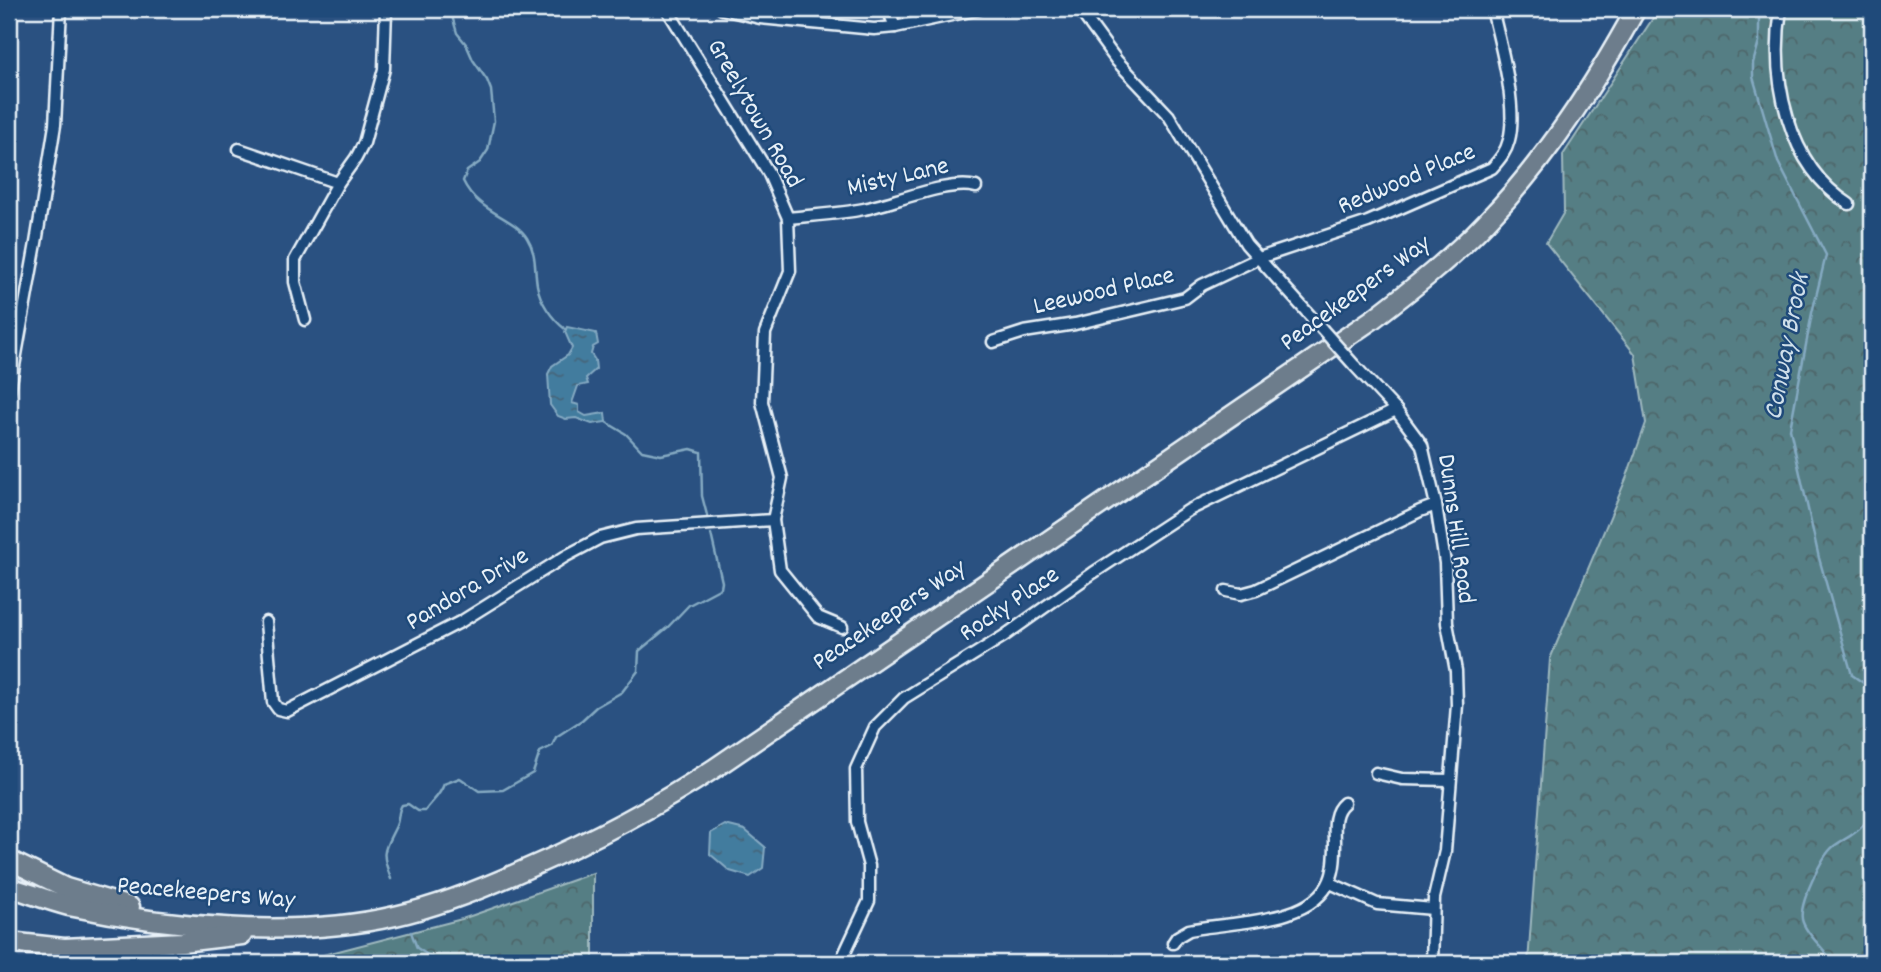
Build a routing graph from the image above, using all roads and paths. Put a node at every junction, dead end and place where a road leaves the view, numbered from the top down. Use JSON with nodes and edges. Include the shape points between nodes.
{"nodes":[{"id":1,"x":61,"y":9,"type":"edge"},
{"id":2,"x":386,"y":9,"type":"edge"},
{"id":3,"x":667,"y":9,"type":"edge"},
{"id":4,"x":722,"y":9,"type":"edge"},
{"id":5,"x":888,"y":9,"type":"edge"},
{"id":6,"x":980,"y":9,"type":"edge"},
{"id":7,"x":1079,"y":9,"type":"edge"},
{"id":8,"x":1492,"y":9,"type":"edge"},
{"id":9,"x":1636,"y":9,"type":"edge"},
{"id":10,"x":1781,"y":9,"type":"edge"},
{"id":11,"x":895,"y":27,"type":"junction"},
{"id":12,"x":239,"y":149,"type":"dead end"},
{"id":13,"x":338,"y":183,"type":"junction"},
{"id":14,"x":976,"y":187,"type":"dead end"},
{"id":15,"x":1849,"y":204,"type":"dead end"},
{"id":16,"x":788,"y":218,"type":"junction"},
{"id":17,"x":1259,"y":258,"type":"junction"},
{"id":18,"x":305,"y":320,"type":"dead end"},
{"id":19,"x":993,"y":342,"type":"dead end"},
{"id":20,"x":9,"y":394,"type":"edge"},
{"id":21,"x":1396,"y":410,"type":"junction"},
{"id":22,"x":1436,"y":505,"type":"junction"},
{"id":23,"x":773,"y":520,"type":"junction"},
{"id":24,"x":1226,"y":591,"type":"dead end"},
{"id":25,"x":266,"y":622,"type":"dead end"},
{"id":26,"x":842,"y":627,"type":"dead end"},
{"id":27,"x":1376,"y":773,"type":"dead end"},
{"id":28,"x":1450,"y":780,"type":"junction"},
{"id":29,"x":1345,"y":803,"type":"dead end"},
{"id":30,"x":9,"y":860,"type":"edge"},
{"id":31,"x":1330,"y":883,"type":"junction"},
{"id":32,"x":9,"y":887,"type":"edge"},
{"id":33,"x":1433,"y":909,"type":"junction"},
{"id":34,"x":254,"y":928,"type":"junction"},
{"id":35,"x":304,"y":929,"type":"junction"},
{"id":36,"x":9,"y":942,"type":"edge"},
{"id":37,"x":1173,"y":943,"type":"dead end"},
{"id":38,"x":840,"y":963,"type":"edge"},
{"id":39,"x":1432,"y":963,"type":"edge"}],
"edges":[{"from":1,"to":20,"type":"street","via":[[55,125]]},
{"from":2,"to":13,"type":"street","via":[[384,69],[368,130]]},
{"from":3,"to":16,"type":"street","name":"Greelytown Road","via":[[768,172]]},
{"from":4,"to":11,"type":"street","via":[[770,19]]},
{"from":5,"to":11,"type":"street"},
{"from":6,"to":11,"type":"street"},
{"from":7,"to":17,"type":"street","name":"Dunns Hill Road","via":[[1117,61],[1169,117]]},
{"from":8,"to":17,"type":"street","name":"Redwood Place","via":[[1511,113],[1510,137],[1492,168],[1368,222]]},
{"from":9,"to":35,"type":"highway","name":"Peacekeepers Way","via":[[1574,112],[1519,186],[1453,254],[1373,319],[646,812],[569,851],[433,907]]},
{"from":10,"to":15,"type":"street","via":[[1779,75],[1799,148],[1814,174]]},
{"from":12,"to":13,"type":"street"},
{"from":13,"to":18,"type":"street","via":[[295,260]]},
{"from":14,"to":16,"type":"street","name":"Misty Lane","via":[[950,185],[866,209]]},
{"from":16,"to":23,"type":"street","name":"Greelytown Road","via":[[790,271],[765,332],[764,346],[762,402],[782,478]]},
{"from":17,"to":19,"type":"street","name":"Leewood Place","via":[[1185,298]]},
{"from":17,"to":21,"type":"street","name":"Dunns Hill Road","bridge":true},
{"from":21,"to":22,"type":"street","name":"Dunns Hill Road","via":[[1422,445]]},
{"from":21,"to":38,"type":"street","name":"Rocky Place","via":[[1189,510],[904,698],[874,727],[856,769],[857,822],[869,866],[869,901]]},
{"from":22,"to":24,"type":"street","via":[[1256,590]]},
{"from":22,"to":28,"type":"street","name":"Dunns Hill Road","via":[[1457,683]]},
{"from":23,"to":25,"type":"street","name":"Pandora Drive","via":[[636,530],[600,538],[462,621],[287,711],[273,702]]},
{"from":23,"to":26,"type":"street","name":"Greelytown Road","via":[[780,570],[818,617]]},
{"from":27,"to":28,"type":"street","via":[[1402,779]]},
{"from":28,"to":33,"type":"street","name":"Dunns Hill Road","via":[[1445,851]]},
{"from":29,"to":31,"type":"street","via":[[1336,816]]},
{"from":30,"to":34,"type":"highway","via":[[66,888],[133,908]]},
{"from":31,"to":33,"type":"street","via":[[1377,904]]},
{"from":31,"to":37,"type":"street","via":[[1319,898],[1297,911],[1189,930]]},
{"from":32,"to":34,"type":"highway","name":"Peacekeepers Way","via":[[67,905],[148,920]]},
{"from":33,"to":39,"type":"street","name":"Dunns Hill Road"},
{"from":34,"to":35,"type":"highway","name":"Peacekeepers Way"},
{"from":35,"to":36,"type":"highway","via":[[64,948]]}]}
